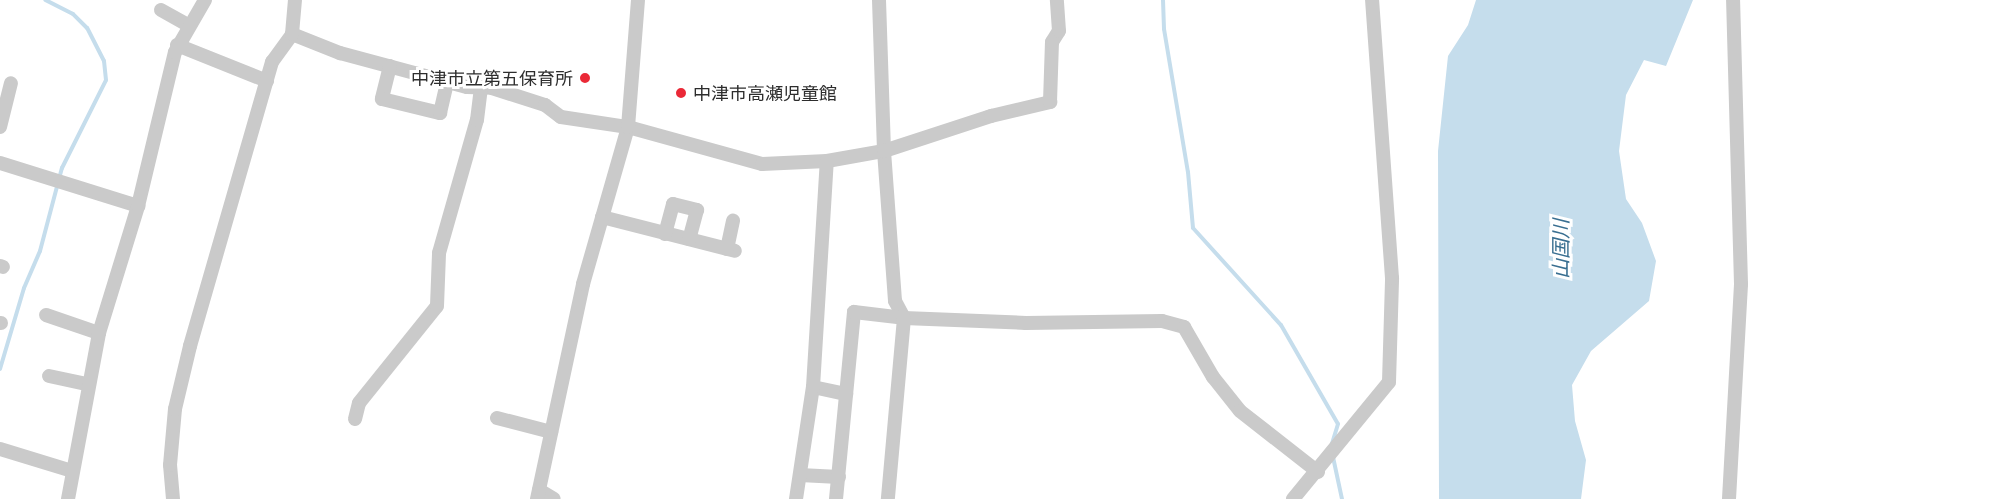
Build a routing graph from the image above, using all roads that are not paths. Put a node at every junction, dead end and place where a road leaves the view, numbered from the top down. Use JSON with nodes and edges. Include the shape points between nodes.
{"nodes":[{"id":1,"x":205,"y":0,"type":"edge"},
{"id":2,"x":295,"y":0,"type":"edge"},
{"id":3,"x":638,"y":0,"type":"edge"},
{"id":4,"x":879,"y":0,"type":"edge"},
{"id":5,"x":1057,"y":0,"type":"edge"},
{"id":6,"x":1372,"y":0,"type":"edge"},
{"id":7,"x":1733,"y":0,"type":"edge"},
{"id":8,"x":161,"y":10,"type":"dead end"},
{"id":9,"x":188,"y":25,"type":"junction"},
{"id":10,"x":292,"y":34,"type":"junction"},
{"id":11,"x":177,"y":45,"type":"junction"},
{"id":12,"x":390,"y":66,"type":"junction"},
{"id":13,"x":267,"y":81,"type":"junction"},
{"id":14,"x":447,"y":82,"type":"junction"},
{"id":15,"x":10,"y":83,"type":"dead end"},
{"id":16,"x":481,"y":88,"type":"junction"},
{"id":17,"x":0,"y":124,"type":"edge"},
{"id":18,"x":628,"y":127,"type":"junction"},
{"id":19,"x":884,"y":152,"type":"junction"},
{"id":20,"x":827,"y":161,"type":"junction"},
{"id":21,"x":0,"y":163,"type":"edge"},
{"id":22,"x":138,"y":206,"type":"junction"},
{"id":23,"x":602,"y":217,"type":"junction"},
{"id":24,"x":733,"y":221,"type":"dead end"},
{"id":25,"x":665,"y":234,"type":"junction"},
{"id":26,"x":689,"y":240,"type":"junction"},
{"id":27,"x":46,"y":315,"type":"dead end"},
{"id":28,"x":904,"y":318,"type":"junction"},
{"id":29,"x":99,"y":333,"type":"junction"},
{"id":30,"x":49,"y":376,"type":"dead end"},
{"id":31,"x":88,"y":384,"type":"junction"},
{"id":32,"x":813,"y":387,"type":"junction"},
{"id":33,"x":846,"y":394,"type":"junction"},
{"id":34,"x":497,"y":418,"type":"dead end"},
{"id":35,"x":356,"y":419,"type":"dead end"},
{"id":36,"x":551,"y":432,"type":"junction"},
{"id":37,"x":0,"y":449,"type":"edge"},
{"id":38,"x":72,"y":471,"type":"junction"},
{"id":39,"x":1318,"y":472,"type":"junction"},
{"id":40,"x":800,"y":475,"type":"junction"},
{"id":41,"x":838,"y":477,"type":"junction"},
{"id":42,"x":538,"y":494,"type":"edge"},
{"id":43,"x":68,"y":499,"type":"edge"},
{"id":44,"x":173,"y":499,"type":"edge"},
{"id":45,"x":554,"y":499,"type":"edge"},
{"id":46,"x":796,"y":499,"type":"edge"},
{"id":47,"x":836,"y":499,"type":"edge"},
{"id":48,"x":888,"y":499,"type":"edge"},
{"id":49,"x":1293,"y":499,"type":"edge"},
{"id":50,"x":1729,"y":499,"type":"edge"}],
"edges":[{"from":1,"to":9,"type":"street"},
{"from":2,"to":10,"type":"street"},
{"from":3,"to":18,"type":"street"},
{"from":4,"to":19,"type":"street"},
{"from":5,"to":19,"type":"street","via":[[1059,32],[1052,42],[1050,102],[991,116]]},
{"from":6,"to":39,"type":"street","via":[[1392,278],[1392,360],[1389,382]]},
{"from":7,"to":50,"type":"street","via":[[1741,284]]},
{"from":8,"to":9,"type":"street"},
{"from":9,"to":11,"type":"street"},
{"from":10,"to":12,"type":"street"},
{"from":10,"to":13,"type":"street","via":[[272,62]]},
{"from":11,"to":13,"type":"street"},
{"from":11,"to":22,"type":"street"},
{"from":12,"to":14,"type":"street"},
{"from":12,"to":14,"type":"street","via":[[382,99],[440,113]]},
{"from":13,"to":44,"type":"street","via":[[175,409],[170,465]]},
{"from":14,"to":16,"type":"street"},
{"from":15,"to":17,"type":"street"},
{"from":16,"to":18,"type":"street","via":[[545,105],[561,117]]},
{"from":16,"to":35,"type":"street","via":[[477,120],[439,253],[437,306],[359,403]]},
{"from":18,"to":20,"type":"street","via":[[762,164]]},
{"from":18,"to":23,"type":"street"},
{"from":19,"to":20,"type":"street"},
{"from":19,"to":28,"type":"street","via":[[895,301]]},
{"from":20,"to":32,"type":"street"},
{"from":21,"to":22,"type":"street"},
{"from":22,"to":29,"type":"street"},
{"from":23,"to":25,"type":"street"},
{"from":23,"to":36,"type":"street","via":[[583,284]]},
{"from":24,"to":26,"type":"street","via":[[731,250]]},
{"from":25,"to":26,"type":"street"},
{"from":25,"to":26,"type":"street","via":[[673,204],[697,210]]},
{"from":27,"to":29,"type":"street"},
{"from":28,"to":33,"type":"street","via":[[854,312]]},
{"from":28,"to":39,"type":"street","via":[[1026,323],[1162,321],[1184,327],[1213,377],[1240,411]]},
{"from":28,"to":48,"type":"street"},
{"from":29,"to":31,"type":"street"},
{"from":30,"to":31,"type":"street"},
{"from":31,"to":38,"type":"street"},
{"from":32,"to":33,"type":"street"},
{"from":32,"to":40,"type":"street"},
{"from":33,"to":41,"type":"street"},
{"from":34,"to":36,"type":"street"},
{"from":36,"to":42,"type":"street"},
{"from":37,"to":38,"type":"street"},
{"from":38,"to":43,"type":"street"},
{"from":39,"to":49,"type":"street"},
{"from":40,"to":41,"type":"street"},
{"from":40,"to":46,"type":"street"},
{"from":41,"to":47,"type":"street"},
{"from":42,"to":45,"type":"street"}]}
